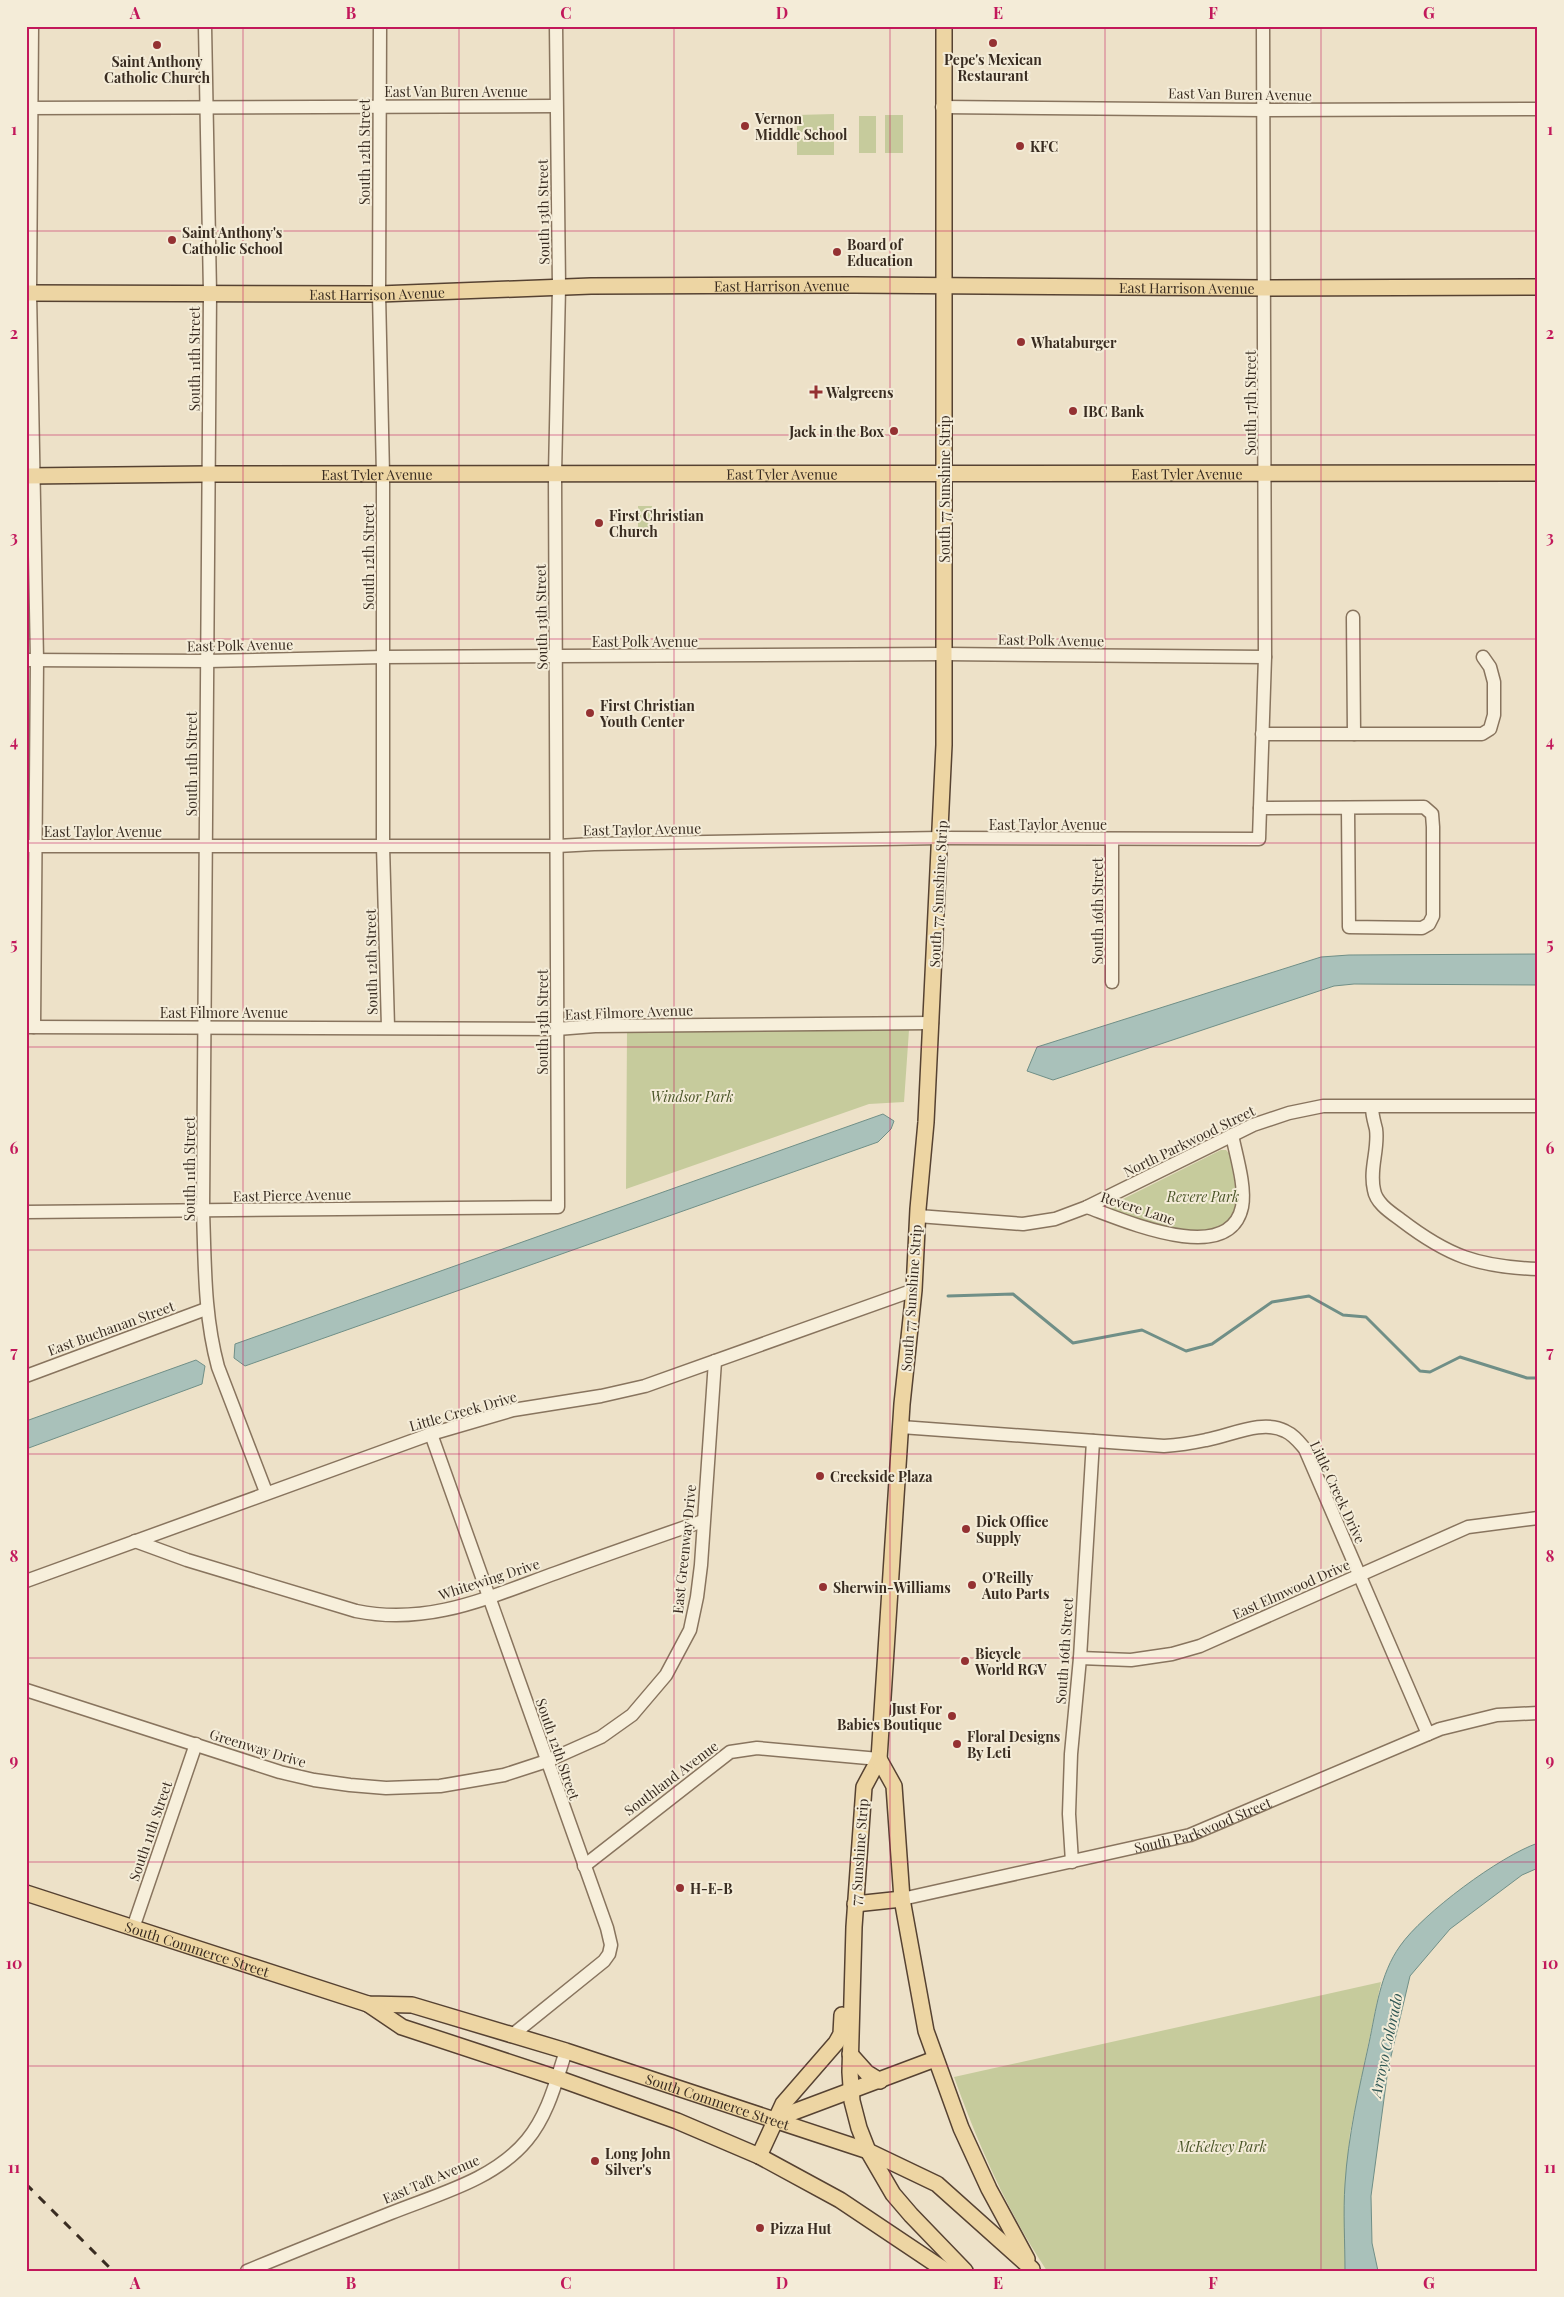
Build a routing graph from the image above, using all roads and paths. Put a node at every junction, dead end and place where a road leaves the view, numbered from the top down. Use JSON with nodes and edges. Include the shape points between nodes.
{"nodes":[{"id":1,"x":32,"y":26,"type":"edge"},
{"id":2,"x":205,"y":26,"type":"edge"},
{"id":3,"x":380,"y":26,"type":"edge"},
{"id":4,"x":556,"y":26,"type":"edge"},
{"id":5,"x":944,"y":26,"type":"edge"},
{"id":6,"x":1263,"y":26,"type":"edge"},
{"id":7,"x":379,"y":106,"type":"junction"},
{"id":8,"x":556,"y":106,"type":"junction"},
{"id":9,"x":206,"y":107,"type":"junction"},
{"id":10,"x":942,"y":107,"type":"junction"},
{"id":11,"x":29,"y":108,"type":"edge"},
{"id":12,"x":1538,"y":109,"type":"edge"},
{"id":13,"x":1263,"y":110,"type":"junction"},
{"id":14,"x":944,"y":286,"type":"junction"},
{"id":15,"x":559,"y":287,"type":"junction"},
{"id":16,"x":1538,"y":287,"type":"edge"},
{"id":17,"x":1265,"y":288,"type":"junction"},
{"id":18,"x":28,"y":293,"type":"edge"},
{"id":19,"x":210,"y":293,"type":"junction"},
{"id":20,"x":380,"y":294,"type":"junction"},
{"id":21,"x":1265,"y":472,"type":"junction"},
{"id":22,"x":1538,"y":473,"type":"edge"},
{"id":23,"x":208,"y":474,"type":"junction"},
{"id":24,"x":555,"y":474,"type":"junction"},
{"id":25,"x":944,"y":474,"type":"junction"},
{"id":26,"x":384,"y":475,"type":"junction"},
{"id":27,"x":30,"y":476,"type":"edge"},
{"id":28,"x":1353,"y":617,"type":"dead end"},
{"id":29,"x":945,"y":654,"type":"junction"},
{"id":30,"x":556,"y":656,"type":"junction"},
{"id":31,"x":1265,"y":656,"type":"junction"},
{"id":32,"x":384,"y":657,"type":"junction"},
{"id":33,"x":1483,"y":657,"type":"dead end"},
{"id":34,"x":32,"y":660,"type":"edge"},
{"id":35,"x":207,"y":661,"type":"junction"},
{"id":36,"x":1262,"y":734,"type":"junction"},
{"id":37,"x":1354,"y":734,"type":"junction"},
{"id":38,"x":1260,"y":808,"type":"junction"},
{"id":39,"x":1348,"y":808,"type":"junction"},
{"id":40,"x":941,"y":838,"type":"junction"},
{"id":41,"x":1259,"y":839,"type":"joint"},
{"id":42,"x":1112,"y":840,"type":"junction"},
{"id":43,"x":30,"y":846,"type":"edge"},
{"id":44,"x":206,"y":846,"type":"junction"},
{"id":45,"x":384,"y":846,"type":"junction"},
{"id":46,"x":557,"y":846,"type":"junction"},
{"id":47,"x":1112,"y":982,"type":"dead end"},
{"id":48,"x":932,"y":1022,"type":"junction"},
{"id":49,"x":30,"y":1027,"type":"edge"},
{"id":50,"x":206,"y":1027,"type":"junction"},
{"id":51,"x":388,"y":1027,"type":"junction"},
{"id":52,"x":557,"y":1029,"type":"junction"},
{"id":53,"x":1372,"y":1106,"type":"junction"},
{"id":54,"x":1538,"y":1106,"type":"edge"},
{"id":55,"x":1232,"y":1135,"type":"junction"},
{"id":56,"x":558,"y":1207,"type":"joint"},
{"id":57,"x":1087,"y":1207,"type":"junction"},
{"id":58,"x":203,"y":1211,"type":"junction"},
{"id":59,"x":26,"y":1212,"type":"edge"},
{"id":60,"x":918,"y":1216,"type":"junction"},
{"id":61,"x":1538,"y":1269,"type":"edge"},
{"id":62,"x":914,"y":1290,"type":"junction"},
{"id":63,"x":206,"y":1309,"type":"junction"},
{"id":64,"x":715,"y":1362,"type":"junction"},
{"id":65,"x":26,"y":1376,"type":"edge"},
{"id":66,"x":901,"y":1427,"type":"junction"},
{"id":67,"x":431,"y":1434,"type":"junction"},
{"id":68,"x":1093,"y":1441,"type":"junction"},
{"id":69,"x":266,"y":1492,"type":"junction"},
{"id":70,"x":1538,"y":1518,"type":"edge"},
{"id":71,"x":703,"y":1520,"type":"junction"},
{"id":72,"x":135,"y":1541,"type":"junction"},
{"id":73,"x":1359,"y":1575,"type":"junction"},
{"id":74,"x":26,"y":1581,"type":"edge"},
{"id":75,"x":489,"y":1597,"type":"junction"},
{"id":76,"x":1080,"y":1658,"type":"junction"},
{"id":77,"x":26,"y":1690,"type":"edge"},
{"id":78,"x":1538,"y":1713,"type":"edge"},
{"id":79,"x":1428,"y":1734,"type":"junction"},
{"id":80,"x":196,"y":1744,"type":"junction"},
{"id":81,"x":879,"y":1759,"type":"junction"},
{"id":82,"x":546,"y":1761,"type":"junction"},
{"id":83,"x":1072,"y":1862,"type":"junction"},
{"id":84,"x":584,"y":1866,"type":"junction"},
{"id":85,"x":26,"y":1893,"type":"edge"},
{"id":86,"x":902,"y":1899,"type":"junction"},
{"id":87,"x":855,"y":1904,"type":"junction"},
{"id":88,"x":854,"y":1927,"type":"junction"},
{"id":89,"x":133,"y":1928,"type":"junction"},
{"id":90,"x":368,"y":2004,"type":"junction"},
{"id":91,"x":926,"y":2031,"type":"junction"},
{"id":92,"x":512,"y":2036,"type":"junction"},
{"id":93,"x":566,"y":2051,"type":"junction"},
{"id":94,"x":850,"y":2054,"type":"junction"},
{"id":95,"x":935,"y":2059,"type":"junction"},
{"id":96,"x":902,"y":2070,"type":"junction"},
{"id":97,"x":557,"y":2078,"type":"junction"},
{"id":98,"x":880,"y":2081,"type":"junction"},
{"id":99,"x":851,"y":2092,"type":"junction"},
{"id":100,"x":776,"y":2119,"type":"junction"},
{"id":101,"x":868,"y":2151,"type":"junction"},
{"id":102,"x":759,"y":2156,"type":"junction"},
{"id":103,"x":1033,"y":2270,"type":"edge"},
{"id":104,"x":247,"y":2271,"type":"edge"},
{"id":105,"x":946,"y":2271,"type":"edge"},
{"id":106,"x":966,"y":2271,"type":"edge"}],
"edges":[{"from":1,"to":11,"type":"street"},
{"from":2,"to":9,"type":"street","name":"South 11th Street"},
{"from":3,"to":7,"type":"street","name":"South 12th Street"},
{"from":4,"to":8,"type":"street","name":"South 13th Street"},
{"from":5,"to":10,"type":"main road","name":"South 77 Sunshine Strip"},
{"from":6,"to":13,"type":"street","name":"South 17th Street"},
{"from":7,"to":8,"type":"street","name":"East Van Buren Avenue"},
{"from":7,"to":9,"type":"street","name":"East Van Buren Avenue"},
{"from":7,"to":20,"type":"street","name":"South 12th Street"},
{"from":8,"to":15,"type":"street","name":"South 13th Street"},
{"from":9,"to":11,"type":"street","name":"East Van Buren Avenue"},
{"from":9,"to":19,"type":"street","name":"South 11th Street"},
{"from":10,"to":13,"type":"street","name":"East Van Buren Avenue"},
{"from":10,"to":14,"type":"main road","name":"South 77 Sunshine Strip"},
{"from":11,"to":18,"type":"street"},
{"from":12,"to":13,"type":"street","name":"East Van Buren Avenue"},
{"from":13,"to":17,"type":"street","name":"South 17th Street"},
{"from":14,"to":15,"type":"main road","name":"East Harrison Avenue"},
{"from":14,"to":17,"type":"main road","name":"East Harrison Avenue"},
{"from":14,"to":25,"type":"main road","name":"South 77 Sunshine Strip"},
{"from":15,"to":20,"type":"main road","name":"East Harrison Avenue"},
{"from":15,"to":24,"type":"street","name":"South 13th Street"},
{"from":16,"to":17,"type":"main road","name":"East Harrison Avenue"},
{"from":17,"to":21,"type":"street","name":"South 17th Street"},
{"from":18,"to":19,"type":"main road","name":"East Harrison Avenue"},
{"from":18,"to":27,"type":"street"},
{"from":19,"to":20,"type":"main road","name":"East Harrison Avenue"},
{"from":19,"to":23,"type":"street","name":"South 11th Street"},
{"from":20,"to":26,"type":"street","name":"South 12th Street"},
{"from":21,"to":22,"type":"main road","name":"East Tyler Avenue"},
{"from":21,"to":25,"type":"main road","name":"East Tyler Avenue"},
{"from":21,"to":31,"type":"street","name":"South 17th Street"},
{"from":23,"to":26,"type":"main road","name":"East Tyler Avenue"},
{"from":23,"to":27,"type":"main road","name":"East Tyler Avenue"},
{"from":23,"to":35,"type":"street","name":"South 11th Street"},
{"from":24,"to":25,"type":"main road","name":"East Tyler Avenue"},
{"from":24,"to":26,"type":"main road","name":"East Tyler Avenue"},
{"from":24,"to":30,"type":"street","name":"South 13th Street"},
{"from":25,"to":29,"type":"main road","name":"South 77 Sunshine Strip"},
{"from":26,"to":32,"type":"street","name":"South 12th Street"},
{"from":27,"to":34,"type":"street"},
{"from":28,"to":37,"type":"street"},
{"from":29,"to":30,"type":"street","name":"East Polk Avenue"},
{"from":29,"to":31,"type":"street","name":"East Polk Avenue"},
{"from":29,"to":40,"type":"main road","name":"South 77 Sunshine Strip"},
{"from":30,"to":32,"type":"street","name":"East Polk Avenue"},
{"from":30,"to":46,"type":"street","name":"South 13th Street"},
{"from":31,"to":36,"type":"street","name":"South 17th Street"},
{"from":32,"to":35,"type":"street","name":"East Polk Avenue"},
{"from":32,"to":45,"type":"street","name":"South 12th Street"},
{"from":33,"to":37,"type":"street","via":[[1492,674],[1494,715],[1490,729],[1482,734]]},
{"from":34,"to":35,"type":"street","name":"East Polk Avenue"},
{"from":34,"to":43,"type":"street"},
{"from":35,"to":44,"type":"street","name":"South 11th Street"},
{"from":36,"to":37,"type":"street"},
{"from":36,"to":38,"type":"street","name":"South 17th Street"},
{"from":38,"to":39,"type":"street"},
{"from":38,"to":41,"type":"street","name":"South 17th Street"},
{"from":39,"to":39,"type":"street","via":[[1424,807],[1432,814],[1433,916],[1429,924],[1422,928],[1349,928]]},
{"from":40,"to":42,"type":"street","name":"East Taylor Avenue"},
{"from":40,"to":46,"type":"street","name":"East Taylor Avenue"},
{"from":40,"to":48,"type":"main road","name":"South 77 Sunshine Strip"},
{"from":41,"to":42,"type":"street","name":"East Taylor Avenue"},
{"from":42,"to":47,"type":"street","name":"South 16th Street"},
{"from":43,"to":44,"type":"street","name":"East Taylor Avenue"},
{"from":43,"to":49,"type":"street"},
{"from":44,"to":45,"type":"street","name":"East Taylor Avenue"},
{"from":44,"to":50,"type":"street","name":"South 11th Street"},
{"from":45,"to":46,"type":"street","name":"East Taylor Avenue"},
{"from":45,"to":51,"type":"street","name":"South 12th Street"},
{"from":46,"to":52,"type":"street","name":"South 13th Street"},
{"from":48,"to":52,"type":"street","name":"East Filmore Avenue"},
{"from":48,"to":60,"type":"main road","name":"South 77 Sunshine Strip"},
{"from":49,"to":50,"type":"street","name":"East Filmore Avenue"},
{"from":50,"to":51,"type":"street","name":"East Filmore Avenue"},
{"from":50,"to":58,"type":"street","name":"South 11th Street"},
{"from":51,"to":52,"type":"street","name":"East Filmore Avenue"},
{"from":52,"to":56,"type":"street","name":"South 13th Street"},
{"from":53,"to":54,"type":"street","name":"North Parkwood Street"},
{"from":53,"to":55,"type":"street","name":"North Parkwood Street","via":[[1323,1106],[1289,1113]]},
{"from":53,"to":61,"type":"street","via":[[1376,1129],[1372,1178],[1377,1200],[1428,1241],[1458,1256],[1503,1268]]},
{"from":55,"to":57,"type":"street","name":"North Parkwood Street"},
{"from":55,"to":57,"type":"street","name":"Revere Lane","via":[[1242,1205],[1235,1221],[1218,1234],[1178,1237]]},
{"from":56,"to":58,"type":"street","name":"East Pierce Avenue"},
{"from":57,"to":60,"type":"street","name":"North Parkwood Street","via":[[1023,1224]]},
{"from":58,"to":59,"type":"street","name":"East Pierce Avenue"},
{"from":58,"to":63,"type":"street","name":"South 11th Street"},
{"from":60,"to":62,"type":"main road","name":"South 77 Sunshine Strip"},
{"from":62,"to":64,"type":"street","name":"Little Creek Drive"},
{"from":62,"to":66,"type":"main road","name":"South 77 Sunshine Strip"},
{"from":63,"to":65,"type":"street","name":"East Buchanan Street"},
{"from":63,"to":69,"type":"street","name":"South 11th Street","via":[[218,1367]]},
{"from":64,"to":67,"type":"street","name":"Little Creek Drive","via":[[638,1388],[513,1410]]},
{"from":64,"to":71,"type":"street","name":"East Greenway Drive"},
{"from":66,"to":68,"type":"street","name":"Little Creek Drive"},
{"from":66,"to":81,"type":"main road","name":"South 77 Sunshine Strip"},
{"from":67,"to":69,"type":"street","name":"Little Creek Drive"},
{"from":67,"to":75,"type":"street","name":"South 12th Street"},
{"from":68,"to":73,"type":"street","name":"Little Creek Drive","via":[[1164,1446],[1257,1428],[1285,1430],[1305,1449]]},
{"from":68,"to":76,"type":"street","name":"South 16th Street"},
{"from":69,"to":72,"type":"street","name":"Little Creek Drive"},
{"from":70,"to":73,"type":"street","name":"East Elmwood Drive","via":[[1468,1527]]},
{"from":71,"to":75,"type":"street","name":"Whitewing Drive"},
{"from":71,"to":82,"type":"street","name":"East Greenway Drive","via":[[697,1597],[690,1630],[666,1675],[632,1715],[600,1737]]},
{"from":72,"to":74,"type":"street","name":"Little Creek Drive"},
{"from":72,"to":75,"type":"street","name":"Whitewing Drive","via":[[303,1596],[375,1614],[425,1614]]},
{"from":73,"to":76,"type":"street","name":"East Elmwood Drive","via":[[1200,1646],[1131,1660]]},
{"from":73,"to":79,"type":"street","name":"Little Creek Drive"},
{"from":75,"to":82,"type":"street","name":"South 12th Street"},
{"from":76,"to":83,"type":"street","name":"South 16th Street","via":[[1071,1754],[1069,1814]]},
{"from":77,"to":80,"type":"street","name":"Greenway Drive"},
{"from":78,"to":79,"type":"street","name":"South Parkwood Street","via":[[1497,1715]]},
{"from":79,"to":83,"type":"street","name":"South Parkwood Street","via":[[1190,1836]]},
{"from":80,"to":82,"type":"street","name":"Greenway Drive","via":[[280,1772],[350,1786],[386,1788],[458,1783],[504,1775]]},
{"from":80,"to":89,"type":"street","name":"South 11th Street"},
{"from":81,"to":84,"type":"street","name":"Southland Avenue","via":[[756,1748],[730,1752]]},
{"from":81,"to":86,"type":"main road","via":[[894,1786]]},
{"from":81,"to":87,"type":"main road","name":"77 Sunshine Strip","via":[[864,1787]]},
{"from":82,"to":84,"type":"street","name":"South 12th Street"},
{"from":83,"to":86,"type":"street","name":"South Parkwood Street"},
{"from":84,"to":92,"type":"street","name":"South 12th Street","via":[[609,1937],[609,1954]]},
{"from":85,"to":89,"type":"main road","name":"South Commerce Street"},
{"from":86,"to":87,"type":"main road","name":"South Parkwood Street"},
{"from":86,"to":91,"type":"main road"},
{"from":87,"to":88,"type":"main road","name":"77 Sunshine Strip"},
{"from":88,"to":94,"type":"main road","name":"77 Sunshine Strip"},
{"from":88,"to":100,"type":"main road","via":[[846,1965],[841,2034],[783,2104]]},
{"from":89,"to":90,"type":"main road","name":"South Commerce Street"},
{"from":90,"to":92,"type":"main road","name":"South Commerce Street","via":[[412,2005]]},
{"from":90,"to":97,"type":"main road","name":"South Commerce Street","via":[[402,2027]]},
{"from":91,"to":95,"type":"main road"},
{"from":91,"to":96,"type":"main road","via":[[919,2053]]},
{"from":92,"to":93,"type":"main road","name":"South Commerce Street"},
{"from":93,"to":97,"type":"street","name":"East Taft Avenue"},
{"from":93,"to":100,"type":"main road","name":"South Commerce Street"},
{"from":94,"to":98,"type":"main road","via":[[867,2073]]},
{"from":94,"to":99,"type":"main road","name":"77 Sunshine Strip"},
{"from":95,"to":96,"type":"main road"},
{"from":95,"to":103,"type":"main road","via":[[989,2189]]},
{"from":96,"to":98,"type":"main road"},
{"from":97,"to":102,"type":"main road","name":"South Commerce Street","via":[[677,2121]]},
{"from":97,"to":104,"type":"street","name":"East Taft Avenue","via":[[540,2122],[509,2159],[497,2167]]},
{"from":98,"to":99,"type":"main road"},
{"from":99,"to":100,"type":"main road"},
{"from":99,"to":101,"type":"main road","name":"77 Sunshine Strip"},
{"from":100,"to":101,"type":"main road","name":"South Commerce Street"},
{"from":100,"to":102,"type":"main road"},
{"from":101,"to":103,"type":"main road","name":"South Commerce Street","via":[[937,2184]]},
{"from":101,"to":106,"type":"main road","name":"77 Sunshine Strip","via":[[893,2194]]},
{"from":102,"to":105,"type":"main road","name":"South Commerce Street","via":[[840,2200]]}]}
